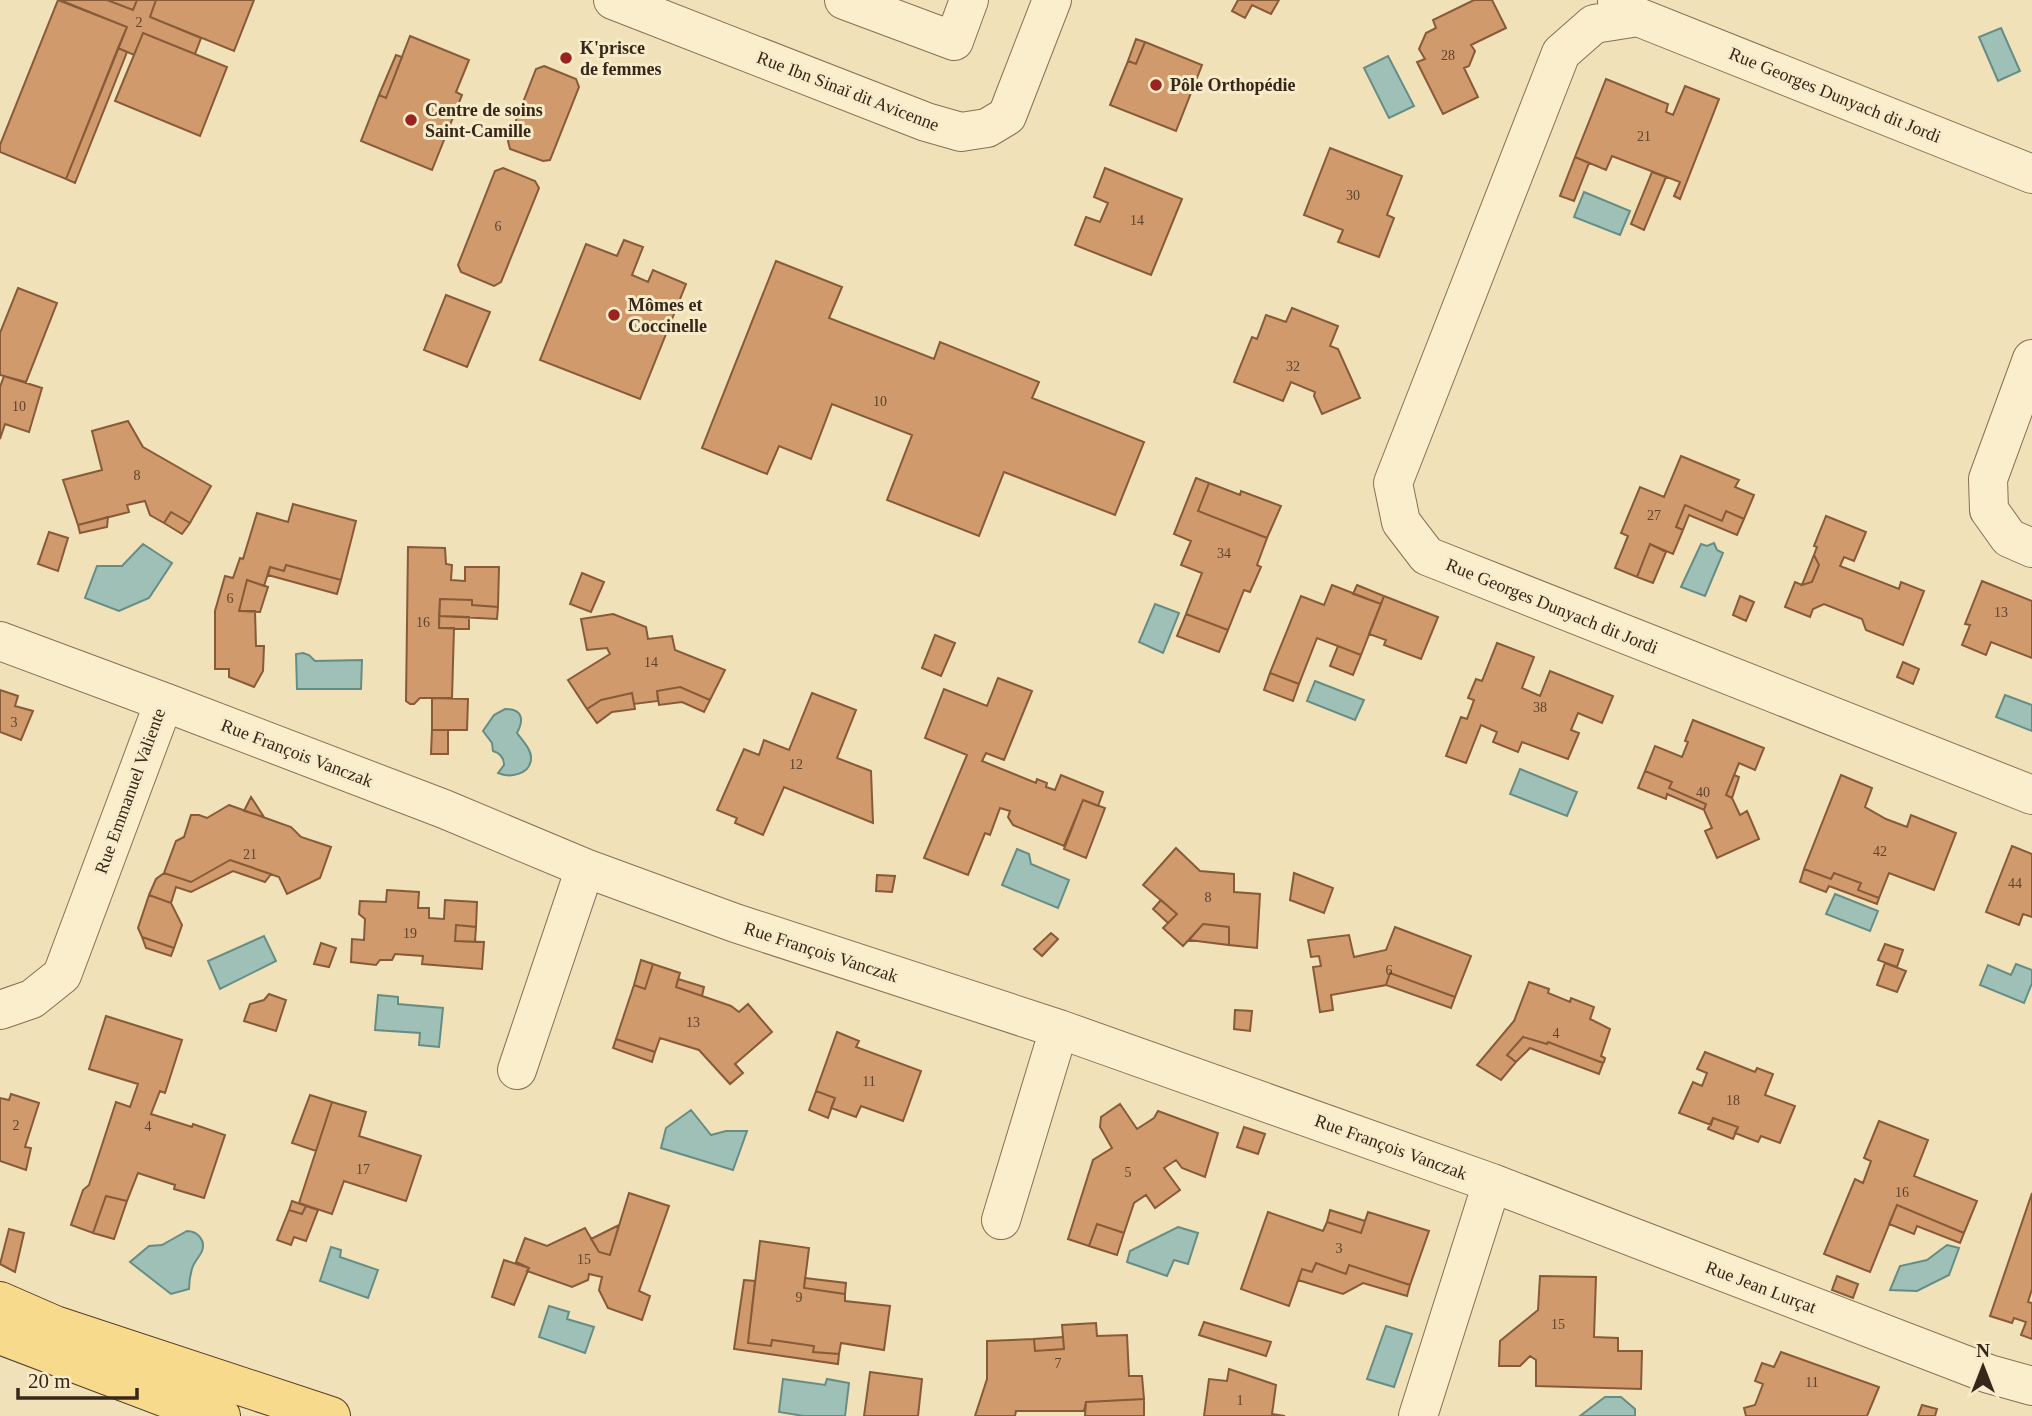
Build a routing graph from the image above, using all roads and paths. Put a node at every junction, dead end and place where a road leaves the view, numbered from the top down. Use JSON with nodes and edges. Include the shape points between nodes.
{"nodes":[{"id":1,"x":612,"y":0,"type":"edge"},
{"id":2,"x":844,"y":0,"type":"edge"},
{"id":3,"x":968,"y":0,"type":"edge"},
{"id":4,"x":1052,"y":0,"type":"edge"},
{"id":5,"x":1627,"y":9,"type":"edge"},
{"id":6,"x":2032,"y":174,"type":"edge"},
{"id":7,"x":2032,"y":359,"type":"edge"},
{"id":8,"x":2032,"y":548,"type":"edge"},
{"id":9,"x":0,"y":641,"type":"edge"},
{"id":10,"x":164,"y":702,"type":"junction"},
{"id":11,"x":2032,"y":795,"type":"edge"},
{"id":12,"x":585,"y":868,"type":"junction"},
{"id":13,"x":0,"y":1010,"type":"edge"},
{"id":14,"x":1059,"y":1029,"type":"junction"},
{"id":15,"x":517,"y":1070,"type":"dead end"},
{"id":16,"x":1492,"y":1183,"type":"junction"},
{"id":17,"x":1001,"y":1220,"type":"dead end"},
{"id":18,"x":0,"y":1301,"type":"edge"},
{"id":19,"x":0,"y":1335,"type":"edge"},
{"id":20,"x":2032,"y":1386,"type":"edge"},
{"id":21,"x":221,"y":1416,"type":"edge"},
{"id":22,"x":331,"y":1416,"type":"edge"},
{"id":23,"x":1418,"y":1416,"type":"edge"}],
"edges":[{"from":1,"to":4,"type":"street","name":"Rue Ibn Sinaï dit Avicenne","via":[[961,132],[987,128],[1007,116]]},
{"from":2,"to":3,"type":"street","via":[[954,41]]},
{"from":5,"to":6,"type":"street","name":"Rue Georges Dunyach dit Jordi"},
{"from":5,"to":11,"type":"street","name":"Rue Georges Dunyach dit Jordi","via":[[1594,24],[1561,53],[1393,483],[1401,522],[1427,556]]},
{"from":7,"to":8,"type":"street","via":[[1988,479],[1989,510],[2009,538]]},
{"from":9,"to":10,"type":"street","name":"Rue Emmanuel Valiente"},
{"from":10,"to":12,"type":"street","name":"Rue François Vanczak"},
{"from":10,"to":13,"type":"street","name":"Rue Emmanuel Valiente","via":[[62,975],[32,999]]},
{"from":12,"to":14,"type":"street","name":"Rue François Vanczak","via":[[735,923]]},
{"from":12,"to":15,"type":"street"},
{"from":14,"to":16,"type":"street","name":"Rue François Vanczak"},
{"from":14,"to":17,"type":"street"},
{"from":16,"to":20,"type":"street","name":"Rue Jean Lurçat","via":[[1989,1374]]},
{"from":16,"to":23,"type":"street"},
{"from":18,"to":22,"type":"main road","via":[[55,1325]]},
{"from":19,"to":21,"type":"main road"}]}
